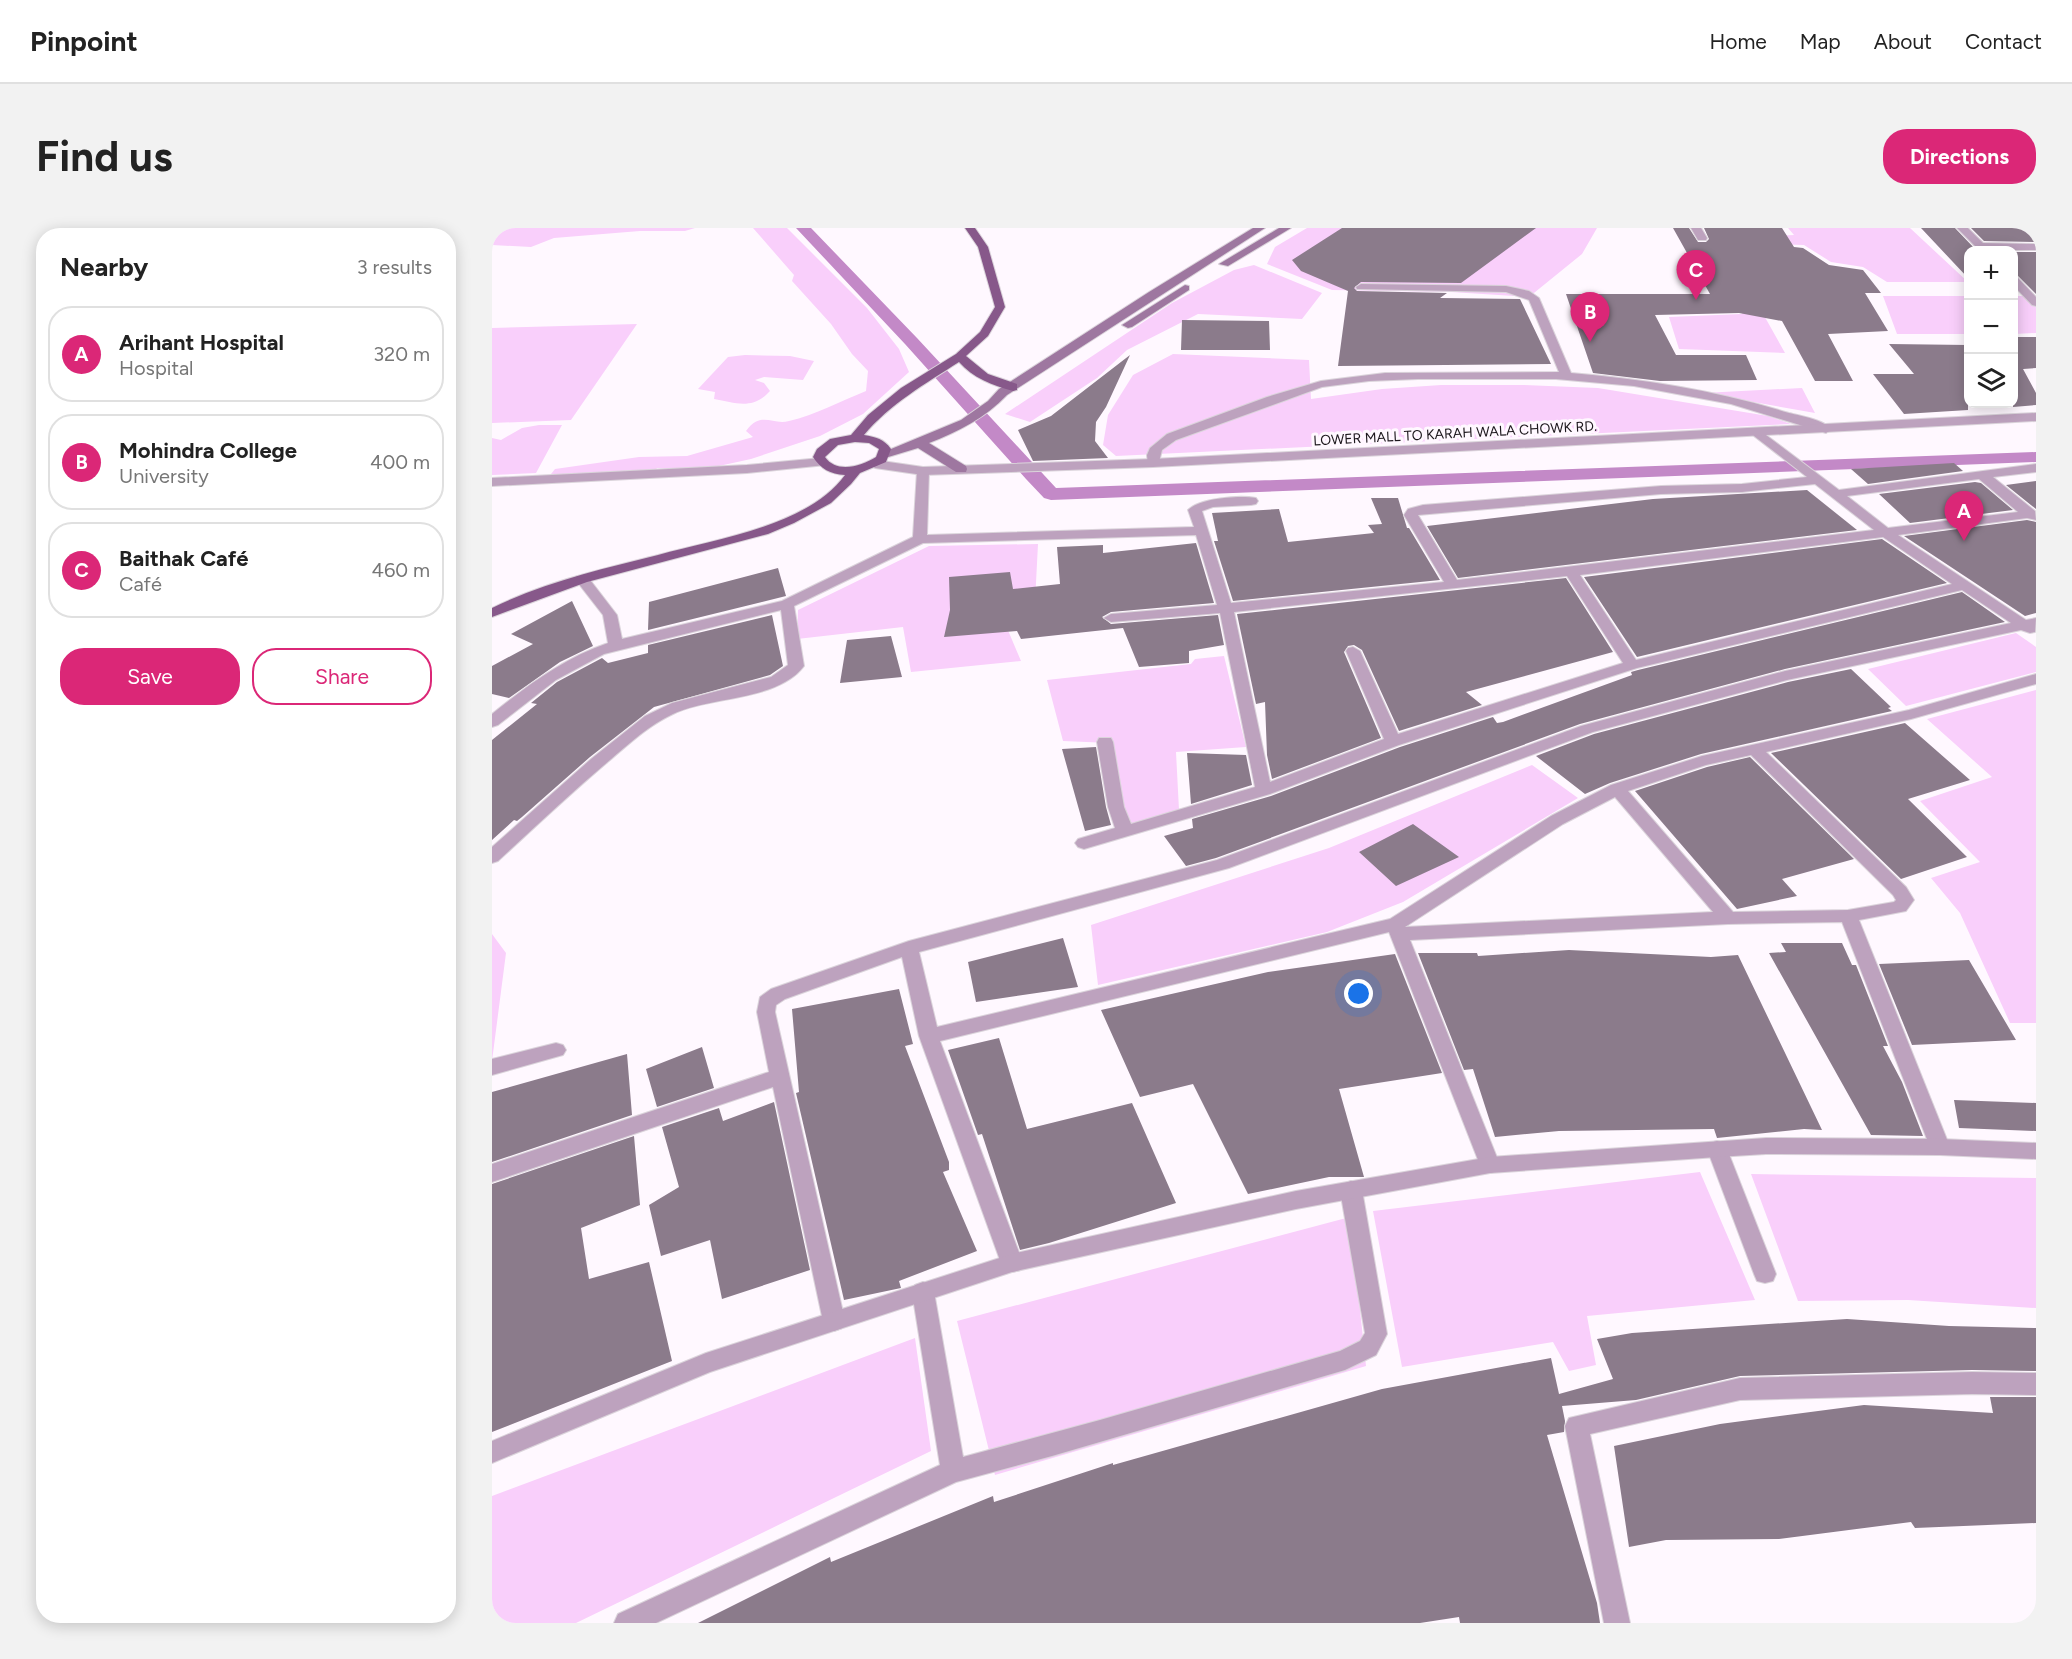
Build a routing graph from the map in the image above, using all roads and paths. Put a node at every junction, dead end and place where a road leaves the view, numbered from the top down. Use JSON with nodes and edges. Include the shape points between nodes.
{"nodes":[{"id":1,"x":970,"y":228,"type":"edge"},
{"id":2,"x":1260,"y":228,"type":"edge"},
{"id":3,"x":1286,"y":228,"type":"edge"},
{"id":4,"x":1696,"y":228,"type":"edge"},
{"id":5,"x":1962,"y":228,"type":"edge"},
{"id":6,"x":1702,"y":238,"type":"dead end"},
{"id":7,"x":1979,"y":246,"type":"edge"},
{"id":8,"x":2018,"y":247,"type":"edge"},
{"id":9,"x":2036,"y":247,"type":"edge"},
{"id":10,"x":2018,"y":285,"type":"edge"},
{"id":11,"x":1361,"y":287,"type":"dead end"},
{"id":12,"x":2036,"y":303,"type":"edge"},
{"id":13,"x":1114,"y":334,"type":"dead end"},
{"id":14,"x":956,"y":358,"type":"junction"},
{"id":15,"x":1566,"y":376,"type":"junction"},
{"id":16,"x":1045,"y":379,"type":"dead end"},
{"id":17,"x":1013,"y":387,"type":"junction"},
{"id":18,"x":990,"y":407,"type":"junction"},
{"id":19,"x":2036,"y":417,"type":"edge"},
{"id":20,"x":1826,"y":429,"type":"junction"},
{"id":21,"x":1758,"y":433,"type":"junction"},
{"id":22,"x":855,"y":438,"type":"junction"},
{"id":23,"x":919,"y":444,"type":"junction"},
{"id":24,"x":885,"y":454,"type":"junction"},
{"id":25,"x":821,"y":462,"type":"junction"},
{"id":26,"x":1153,"y":463,"type":"junction"},
{"id":27,"x":875,"y":464,"type":"junction"},
{"id":28,"x":2036,"y":468,"type":"edge"},
{"id":29,"x":961,"y":469,"type":"junction"},
{"id":30,"x":855,"y":470,"type":"junction"},
{"id":31,"x":923,"y":471,"type":"junction"},
{"id":32,"x":1982,"y":475,"type":"junction"},
{"id":33,"x":1818,"y":480,"type":"junction"},
{"id":34,"x":492,"y":482,"type":"edge"},
{"id":35,"x":1835,"y":494,"type":"junction"},
{"id":36,"x":1251,"y":501,"type":"dead end"},
{"id":37,"x":2033,"y":517,"type":"edge"},
{"id":38,"x":1203,"y":531,"type":"junction"},
{"id":39,"x":1886,"y":533,"type":"junction"},
{"id":40,"x":920,"y":539,"type":"junction"},
{"id":41,"x":1572,"y":573,"type":"junction"},
{"id":42,"x":582,"y":579,"type":"junction"},
{"id":43,"x":1453,"y":585,"type":"junction"},
{"id":44,"x":1964,"y":585,"type":"junction"},
{"id":45,"x":787,"y":604,"type":"junction"},
{"id":46,"x":1226,"y":609,"type":"junction"},
{"id":47,"x":492,"y":613,"type":"edge"},
{"id":48,"x":1111,"y":618,"type":"dead end"},
{"id":49,"x":2032,"y":627,"type":"edge"},
{"id":50,"x":616,"y":645,"type":"junction"},
{"id":51,"x":1353,"y":651,"type":"dead end"},
{"id":52,"x":1632,"y":665,"type":"junction"},
{"id":53,"x":2036,"y":679,"type":"edge"},
{"id":54,"x":492,"y":722,"type":"edge"},
{"id":55,"x":1393,"y":741,"type":"junction"},
{"id":56,"x":1105,"y":742,"type":"dead end"},
{"id":57,"x":1755,"y":748,"type":"junction"},
{"id":58,"x":1617,"y":789,"type":"junction"},
{"id":59,"x":1263,"y":790,"type":"junction"},
{"id":60,"x":1125,"y":831,"type":"junction"},
{"id":61,"x":1084,"y":843,"type":"dead end"},
{"id":62,"x":492,"y":857,"type":"edge"},
{"id":63,"x":1848,"y":916,"type":"junction"},
{"id":64,"x":1728,"y":918,"type":"junction"},
{"id":65,"x":1397,"y":929,"type":"junction"},
{"id":66,"x":909,"y":948,"type":"junction"},
{"id":67,"x":929,"y":1036,"type":"junction"},
{"id":68,"x":556,"y":1050,"type":"dead end"},
{"id":69,"x":492,"y":1067,"type":"edge"},
{"id":70,"x":779,"y":1077,"type":"junction"},
{"id":71,"x":1940,"y":1147,"type":"junction"},
{"id":72,"x":1717,"y":1149,"type":"junction"},
{"id":73,"x":2036,"y":1151,"type":"edge"},
{"id":74,"x":1490,"y":1165,"type":"junction"},
{"id":75,"x":492,"y":1173,"type":"edge"},
{"id":76,"x":1351,"y":1190,"type":"junction"},
{"id":77,"x":1012,"y":1263,"type":"junction"},
{"id":78,"x":1765,"y":1274,"type":"dead end"},
{"id":79,"x":923,"y":1292,"type":"junction"},
{"id":80,"x":834,"y":1321,"type":"junction"},
{"id":81,"x":2036,"y":1384,"type":"edge"},
{"id":82,"x":492,"y":1452,"type":"edge"},
{"id":83,"x":953,"y":1471,"type":"junction"},
{"id":84,"x":627,"y":1623,"type":"edge"},
{"id":85,"x":1617,"y":1623,"type":"edge"}],
"edges":[{"from":1,"to":14,"type":"main road","via":[[983,247],[1000,307],[984,334]]},
{"from":2,"to":17,"type":"main road"},
{"from":3,"to":13,"type":"main road"},
{"from":4,"to":6,"type":"street"},
{"from":5,"to":7,"type":"street"},
{"from":8,"to":9,"type":"street"},
{"from":10,"to":12,"type":"street"},
{"from":11,"to":15,"type":"street","via":[[1506,289],[1525,293],[1534,298]]},
{"from":14,"to":17,"type":"main road","via":[[992,382]]},
{"from":14,"to":22,"type":"main road","via":[[905,391]]},
{"from":15,"to":20,"type":"street","via":[[1691,392],[1791,416]]},
{"from":15,"to":26,"type":"street","via":[[1400,375],[1335,381],[1176,435],[1154,449]]},
{"from":16,"to":18,"type":"main road","via":[[1016,398]]},
{"from":17,"to":18,"type":"main road"},
{"from":18,"to":23,"type":"main road"},
{"from":19,"to":20,"type":"street","name":"LOWER MALL TO KARAH WALA CHOWK RD."},
{"from":20,"to":21,"type":"street","name":"LOWER MALL TO KARAH WALA CHOWK RD."},
{"from":21,"to":26,"type":"street","name":"LOWER MALL TO KARAH WALA CHOWK RD."},
{"from":21,"to":33,"type":"street"},
{"from":22,"to":24,"type":"main road","via":[[882,444]]},
{"from":22,"to":25,"type":"main road","via":[[826,447],[819,457]]},
{"from":23,"to":24,"type":"main road"},
{"from":23,"to":29,"type":"main road"},
{"from":24,"to":27,"type":"main road"},
{"from":25,"to":30,"type":"main road","via":[[834,469]]},
{"from":25,"to":34,"type":"street"},
{"from":26,"to":29,"type":"street","name":"LOWER MALL TO KARAH WALA CHOWK RD."},
{"from":27,"to":30,"type":"main road"},
{"from":27,"to":31,"type":"street","name":"LOWER MALL TO KARAH WALA CHOWK RD."},
{"from":28,"to":32,"type":"street"},
{"from":29,"to":31,"type":"street","name":"LOWER MALL TO KARAH WALA CHOWK RD."},
{"from":30,"to":42,"type":"main road","via":[[833,496],[787,522]]},
{"from":31,"to":40,"type":"street"},
{"from":32,"to":35,"type":"street"},
{"from":32,"to":37,"type":"street"},
{"from":33,"to":35,"type":"street"},
{"from":33,"to":43,"type":"street","via":[[1413,512],[1411,515]]},
{"from":35,"to":39,"type":"street"},
{"from":36,"to":38,"type":"street","via":[[1196,508]]},
{"from":37,"to":39,"type":"street"},
{"from":38,"to":40,"type":"street"},
{"from":38,"to":46,"type":"street"},
{"from":39,"to":41,"type":"street"},
{"from":39,"to":44,"type":"street"},
{"from":40,"to":45,"type":"street"},
{"from":41,"to":43,"type":"street"},
{"from":41,"to":52,"type":"street"},
{"from":42,"to":47,"type":"main road"},
{"from":42,"to":50,"type":"street","via":[[610,615]]},
{"from":43,"to":46,"type":"street"},
{"from":44,"to":49,"type":"street"},
{"from":44,"to":52,"type":"street"},
{"from":45,"to":50,"type":"street"},
{"from":45,"to":62,"type":"street","via":[[796,666],[793,671],[777,681],[685,703],[650,719]]},
{"from":46,"to":48,"type":"street"},
{"from":46,"to":59,"type":"street"},
{"from":49,"to":66,"type":"street","via":[[1774,678],[1587,729],[1223,864]]},
{"from":50,"to":54,"type":"street","via":[[565,666]]},
{"from":51,"to":55,"type":"street"},
{"from":52,"to":55,"type":"street"},
{"from":53,"to":57,"type":"street","via":[[1911,714]]},
{"from":55,"to":59,"type":"street"},
{"from":56,"to":60,"type":"street","via":[[1116,807]]},
{"from":57,"to":58,"type":"street"},
{"from":57,"to":63,"type":"street","via":[[1905,900],[1900,907]]},
{"from":58,"to":64,"type":"street"},
{"from":58,"to":65,"type":"street","via":[[1557,820]]},
{"from":59,"to":60,"type":"street"},
{"from":60,"to":61,"type":"street"},
{"from":63,"to":64,"type":"street"},
{"from":63,"to":71,"type":"street"},
{"from":64,"to":65,"type":"street"},
{"from":65,"to":67,"type":"street"},
{"from":65,"to":74,"type":"street"},
{"from":66,"to":67,"type":"street"},
{"from":66,"to":70,"type":"street","via":[[794,987],[767,1002]]},
{"from":67,"to":77,"type":"street"},
{"from":68,"to":69,"type":"street"},
{"from":70,"to":75,"type":"street"},
{"from":70,"to":80,"type":"street"},
{"from":71,"to":72,"type":"street"},
{"from":71,"to":73,"type":"street"},
{"from":72,"to":74,"type":"street"},
{"from":72,"to":78,"type":"street"},
{"from":74,"to":76,"type":"street"},
{"from":76,"to":77,"type":"street"},
{"from":76,"to":83,"type":"street","via":[[1376,1334],[1368,1348],[1345,1360]]},
{"from":77,"to":79,"type":"street"},
{"from":79,"to":80,"type":"street"},
{"from":79,"to":83,"type":"street"},
{"from":80,"to":82,"type":"street","via":[[706,1363]]},
{"from":81,"to":85,"type":"street","via":[[1740,1389],[1577,1426]]},
{"from":83,"to":84,"type":"street"}]}
